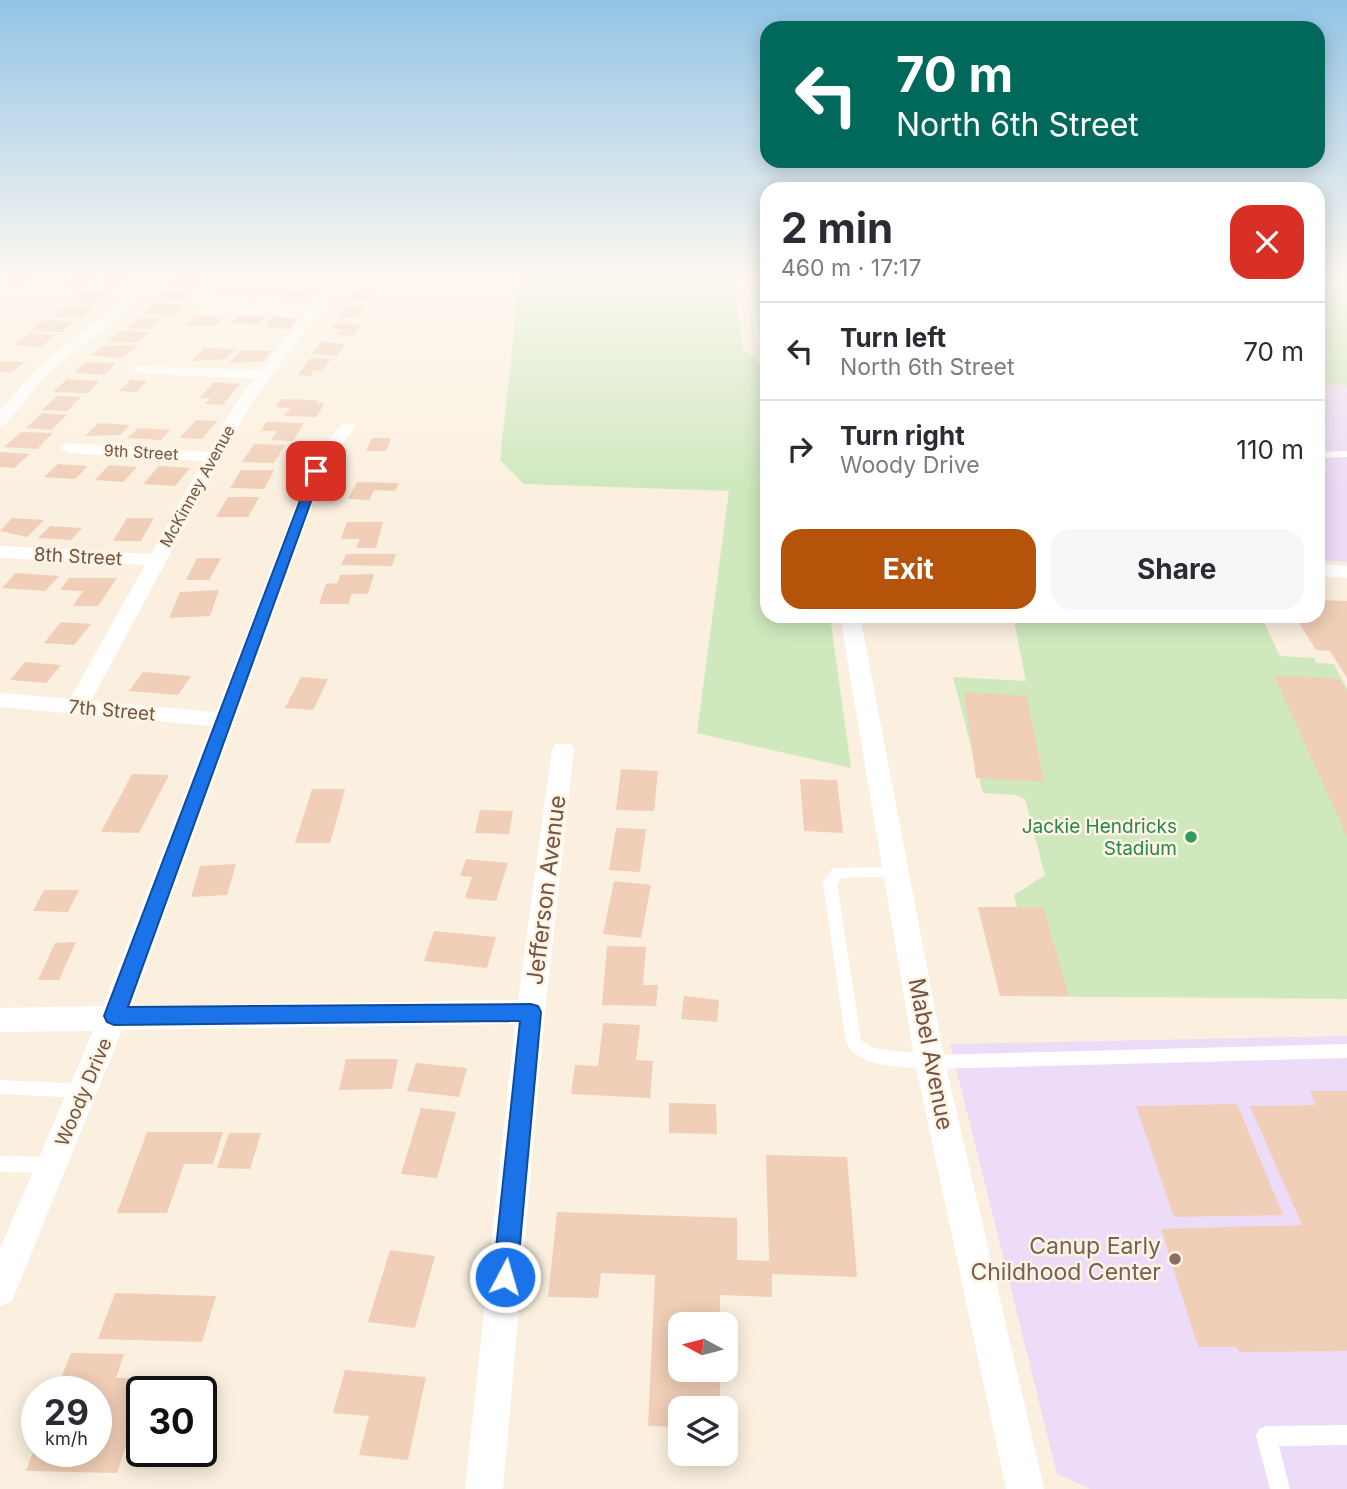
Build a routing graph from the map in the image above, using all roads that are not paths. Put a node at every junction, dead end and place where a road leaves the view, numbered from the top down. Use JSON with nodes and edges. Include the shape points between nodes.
{"nodes":[{"id":1,"x":72,"y":347,"type":"edge"},
{"id":2,"x":287,"y":347,"type":"edge"},
{"id":3,"x":140,"y":369,"type":"dead end"},
{"id":4,"x":267,"y":375,"type":"junction"},
{"id":5,"x":0,"y":421,"type":"edge"},
{"id":6,"x":348,"y":427,"type":"dead end"},
{"id":7,"x":68,"y":448,"type":"dead end"},
{"id":8,"x":1347,"y":454,"type":"edge"},
{"id":9,"x":1325,"y":455,"type":"edge"},
{"id":10,"x":214,"y":457,"type":"junction"},
{"id":11,"x":0,"y":552,"type":"edge"},
{"id":12,"x":157,"y":560,"type":"junction"},
{"id":13,"x":1325,"y":570,"type":"edge"},
{"id":14,"x":1347,"y":572,"type":"edge"},
{"id":15,"x":851,"y":623,"type":"edge"},
{"id":16,"x":0,"y":700,"type":"edge"},
{"id":17,"x":76,"y":708,"type":"junction"},
{"id":18,"x":224,"y":720,"type":"junction"},
{"id":19,"x":563,"y":750,"type":"dead end"},
{"id":20,"x":897,"y":872,"type":"junction"},
{"id":21,"x":531,"y":1012,"type":"junction"},
{"id":22,"x":114,"y":1016,"type":"junction"},
{"id":23,"x":0,"y":1020,"type":"edge"},
{"id":24,"x":1347,"y":1051,"type":"edge"},
{"id":25,"x":930,"y":1062,"type":"junction"},
{"id":26,"x":0,"y":1087,"type":"edge"},
{"id":27,"x":83,"y":1090,"type":"junction"},
{"id":28,"x":0,"y":1164,"type":"edge"},
{"id":29,"x":52,"y":1165,"type":"junction"},
{"id":30,"x":0,"y":1289,"type":"edge"},
{"id":31,"x":1347,"y":1434,"type":"edge"},
{"id":32,"x":484,"y":1489,"type":"edge"},
{"id":33,"x":1025,"y":1489,"type":"edge"},
{"id":34,"x":1280,"y":1489,"type":"edge"}],
"edges":[{"from":1,"to":5,"type":"street","via":[[43,370]]},
{"from":2,"to":4,"type":"street","name":"McKinney Avenue"},
{"from":3,"to":4,"type":"street"},
{"from":4,"to":10,"type":"street","name":"McKinney Avenue","via":[[243,404]]},
{"from":6,"to":18,"type":"street","name":"Woody Drive","via":[[322,457]]},
{"from":7,"to":10,"type":"street","name":"9th Street"},
{"from":8,"to":9,"type":"lane"},
{"from":10,"to":12,"type":"street","name":"McKinney Avenue"},
{"from":11,"to":12,"type":"street","name":"8th Street"},
{"from":12,"to":17,"type":"street","name":"McKinney Avenue"},
{"from":13,"to":14,"type":"street"},
{"from":15,"to":20,"type":"street","name":"Mabel Avenue"},
{"from":16,"to":17,"type":"street","name":"7th Street"},
{"from":17,"to":18,"type":"street","name":"7th Street"},
{"from":18,"to":22,"type":"street","name":"Woody Drive"},
{"from":19,"to":21,"type":"street","name":"Jefferson Avenue"},
{"from":20,"to":25,"type":"street","name":"Mabel Avenue"},
{"from":20,"to":25,"type":"lane","via":[[837,873],[830,883],[853,1043],[868,1055]]},
{"from":21,"to":22,"type":"street"},
{"from":21,"to":32,"type":"street","name":"Jefferson Avenue"},
{"from":22,"to":23,"type":"street"},
{"from":22,"to":27,"type":"street","name":"Woody Drive"},
{"from":24,"to":25,"type":"lane"},
{"from":25,"to":33,"type":"street","name":"Mabel Avenue"},
{"from":26,"to":27,"type":"lane"},
{"from":27,"to":29,"type":"street","name":"Woody Drive"},
{"from":28,"to":29,"type":"lane"},
{"from":29,"to":30,"type":"street","name":"Woody Drive"},
{"from":31,"to":34,"type":"lane","via":[[1266,1436]]}]}
